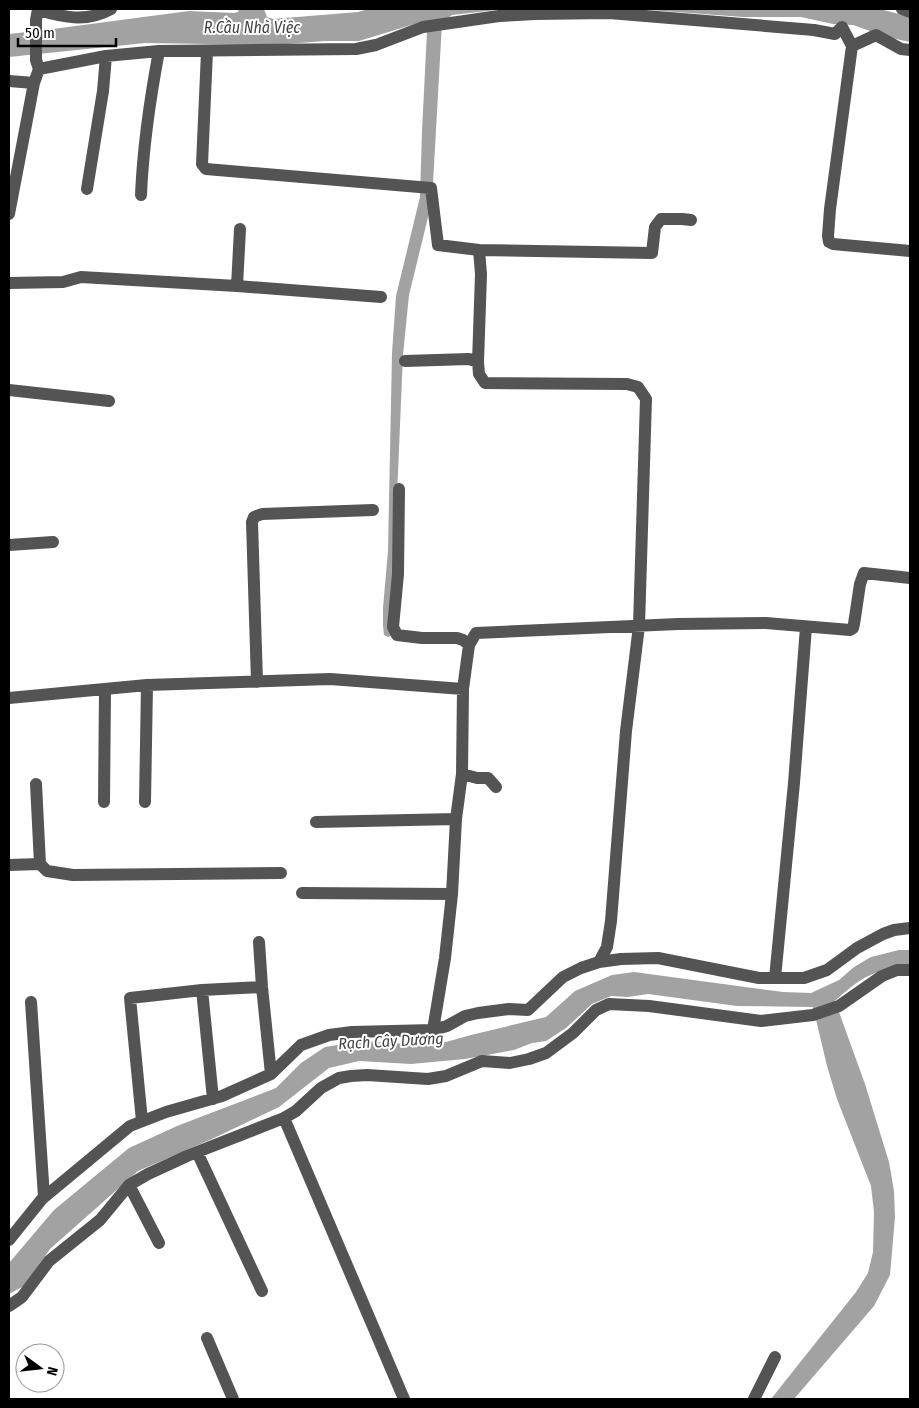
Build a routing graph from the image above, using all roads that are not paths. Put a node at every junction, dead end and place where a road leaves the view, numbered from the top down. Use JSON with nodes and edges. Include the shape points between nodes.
{"nodes":[{"id":1,"x":111,"y":9,"type":"edge"},
{"id":2,"x":902,"y":9,"type":"edge"},
{"id":3,"x":910,"y":12,"type":"edge"},
{"id":4,"x":37,"y":13,"type":"edge"},
{"id":5,"x":852,"y":46,"type":"junction"},
{"id":6,"x":910,"y":50,"type":"edge"},
{"id":7,"x":159,"y":51,"type":"junction"},
{"id":8,"x":207,"y":52,"type":"junction"},
{"id":9,"x":106,"y":56,"type":"junction"},
{"id":10,"x":38,"y":65,"type":"junction"},
{"id":11,"x":9,"y":81,"type":"edge"},
{"id":12,"x":34,"y":83,"type":"junction"},
{"id":13,"x":87,"y":189,"type":"dead end"},
{"id":14,"x":141,"y":195,"type":"dead end"},
{"id":15,"x":9,"y":214,"type":"edge"},
{"id":16,"x":691,"y":220,"type":"dead end"},
{"id":17,"x":240,"y":229,"type":"dead end"},
{"id":18,"x":479,"y":250,"type":"junction"},
{"id":19,"x":910,"y":251,"type":"edge"},
{"id":20,"x":9,"y":283,"type":"edge"},
{"id":21,"x":237,"y":286,"type":"junction"},
{"id":22,"x":381,"y":297,"type":"dead end"},
{"id":23,"x":405,"y":361,"type":"dead end"},
{"id":24,"x":478,"y":362,"type":"junction"},
{"id":25,"x":9,"y":390,"type":"edge"},
{"id":26,"x":109,"y":401,"type":"dead end"},
{"id":27,"x":399,"y":488,"type":"dead end"},
{"id":28,"x":373,"y":510,"type":"dead end"},
{"id":29,"x":53,"y":542,"type":"dead end"},
{"id":30,"x":9,"y":545,"type":"edge"},
{"id":31,"x":910,"y":578,"type":"edge"},
{"id":32,"x":639,"y":626,"type":"junction"},
{"id":33,"x":806,"y":627,"type":"junction"},
{"id":34,"x":469,"y":645,"type":"junction"},
{"id":35,"x":257,"y":682,"type":"junction"},
{"id":36,"x":146,"y":685,"type":"junction"},
{"id":37,"x":105,"y":689,"type":"junction"},
{"id":38,"x":463,"y":689,"type":"junction"},
{"id":39,"x":9,"y":698,"type":"edge"},
{"id":40,"x":462,"y":774,"type":"junction"},
{"id":41,"x":36,"y":784,"type":"dead end"},
{"id":42,"x":496,"y":787,"type":"dead end"},
{"id":43,"x":104,"y":802,"type":"dead end"},
{"id":44,"x":145,"y":802,"type":"dead end"},
{"id":45,"x":456,"y":819,"type":"junction"},
{"id":46,"x":316,"y":822,"type":"dead end"},
{"id":47,"x":40,"y":864,"type":"junction"},
{"id":48,"x":9,"y":865,"type":"edge"},
{"id":49,"x":281,"y":873,"type":"dead end"},
{"id":50,"x":302,"y":894,"type":"dead end"},
{"id":51,"x":452,"y":894,"type":"junction"},
{"id":52,"x":906,"y":929,"type":"edge"},
{"id":53,"x":259,"y":942,"type":"dead end"},
{"id":54,"x":599,"y":962,"type":"junction"},
{"id":55,"x":910,"y":970,"type":"edge"},
{"id":56,"x":775,"y":978,"type":"junction"},
{"id":57,"x":262,"y":987,"type":"junction"},
{"id":58,"x":202,"y":990,"type":"junction"},
{"id":59,"x":31,"y":1002,"type":"dead end"},
{"id":60,"x":433,"y":1030,"type":"junction"},
{"id":61,"x":271,"y":1074,"type":"junction"},
{"id":62,"x":213,"y":1099,"type":"junction"},
{"id":63,"x":284,"y":1118,"type":"junction"},
{"id":64,"x":142,"y":1122,"type":"junction"},
{"id":65,"x":197,"y":1152,"type":"junction"},
{"id":66,"x":129,"y":1185,"type":"junction"},
{"id":67,"x":44,"y":1197,"type":"junction"},
{"id":68,"x":9,"y":1240,"type":"edge"},
{"id":69,"x":159,"y":1243,"type":"dead end"},
{"id":70,"x":262,"y":1290,"type":"dead end"},
{"id":71,"x":9,"y":1306,"type":"edge"},
{"id":72,"x":207,"y":1338,"type":"dead end"},
{"id":73,"x":775,"y":1357,"type":"dead end"},
{"id":74,"x":233,"y":1399,"type":"edge"},
{"id":75,"x":404,"y":1399,"type":"edge"},
{"id":76,"x":754,"y":1399,"type":"edge"}],
"edges":[{"from":1,"to":4,"type":"street","via":[[102,14],[73,18]]},
{"from":2,"to":3,"type":"street"},
{"from":4,"to":10,"type":"street"},
{"from":5,"to":6,"type":"street","via":[[876,35],[901,49]]},
{"from":5,"to":8,"type":"street","via":[[842,27],[835,34],[609,13],[499,16],[423,26],[376,45],[356,49]]},
{"from":5,"to":19,"type":"street","via":[[830,209],[829,242]]},
{"from":7,"to":8,"type":"street"},
{"from":7,"to":9,"type":"street"},
{"from":7,"to":14,"type":"street","via":[[149,104]]},
{"from":8,"to":18,"type":"street","via":[[202,164],[206,168],[431,188],[438,245]]},
{"from":9,"to":10,"type":"street"},
{"from":9,"to":13,"type":"street"},
{"from":10,"to":12,"type":"street"},
{"from":11,"to":12,"type":"street"},
{"from":12,"to":15,"type":"street"},
{"from":16,"to":18,"type":"street","via":[[662,219],[655,227],[652,253]]},
{"from":17,"to":21,"type":"street"},
{"from":18,"to":24,"type":"street"},
{"from":20,"to":21,"type":"street","via":[[63,282],[81,277]]},
{"from":21,"to":22,"type":"street"},
{"from":23,"to":24,"type":"street","via":[[469,359]]},
{"from":24,"to":32,"type":"street","via":[[479,374],[485,383],[627,384],[638,388],[646,399]]},
{"from":25,"to":26,"type":"street"},
{"from":27,"to":34,"type":"street","via":[[398,574],[393,627],[397,635],[457,638]]},
{"from":28,"to":35,"type":"street","via":[[262,514],[254,517]]},
{"from":29,"to":30,"type":"street"},
{"from":31,"to":33,"type":"street","via":[[864,573],[853,628]]},
{"from":32,"to":33,"type":"street","via":[[766,623]]},
{"from":32,"to":34,"type":"street","via":[[476,634]]},
{"from":32,"to":54,"type":"street","via":[[626,731],[612,921],[607,946]]},
{"from":33,"to":56,"type":"street"},
{"from":34,"to":38,"type":"street"},
{"from":35,"to":36,"type":"street"},
{"from":35,"to":38,"type":"street","via":[[330,679]]},
{"from":36,"to":37,"type":"street"},
{"from":36,"to":44,"type":"street"},
{"from":37,"to":39,"type":"street"},
{"from":37,"to":43,"type":"street"},
{"from":38,"to":40,"type":"street"},
{"from":40,"to":42,"type":"street","via":[[488,778]]},
{"from":40,"to":45,"type":"street"},
{"from":41,"to":47,"type":"street"},
{"from":45,"to":46,"type":"street"},
{"from":45,"to":51,"type":"street"},
{"from":47,"to":48,"type":"street"},
{"from":47,"to":49,"type":"street","via":[[47,871],[73,875]]},
{"from":50,"to":51,"type":"street"},
{"from":51,"to":60,"type":"street"},
{"from":52,"to":56,"type":"street","via":[[883,934],[827,970],[804,978]]},
{"from":53,"to":57,"type":"street"},
{"from":54,"to":56,"type":"street","via":[[658,958]]},
{"from":54,"to":60,"type":"street","via":[[564,977],[528,1010],[509,1009],[465,1016]]},
{"from":55,"to":63,"type":"street","via":[[897,970],[882,976],[839,1006],[813,1015],[761,1021],[609,1004],[596,1010],[546,1053],[529,1059],[510,1063],[482,1061],[446,1076],[428,1079],[367,1075],[339,1078]]},
{"from":57,"to":58,"type":"street"},
{"from":57,"to":61,"type":"street"},
{"from":58,"to":62,"type":"street"},
{"from":58,"to":64,"type":"street","via":[[130,998]]},
{"from":59,"to":67,"type":"street"},
{"from":60,"to":61,"type":"street","via":[[352,1032],[329,1036],[301,1045]]},
{"from":61,"to":62,"type":"street"},
{"from":62,"to":64,"type":"street"},
{"from":63,"to":65,"type":"street"},
{"from":63,"to":75,"type":"street"},
{"from":64,"to":67,"type":"street","via":[[130,1126]]},
{"from":65,"to":66,"type":"street"},
{"from":65,"to":70,"type":"street"},
{"from":66,"to":69,"type":"street"},
{"from":66,"to":71,"type":"street","via":[[100,1220],[49,1261],[22,1297]]},
{"from":67,"to":68,"type":"street"},
{"from":72,"to":74,"type":"street"},
{"from":73,"to":76,"type":"street"}]}
